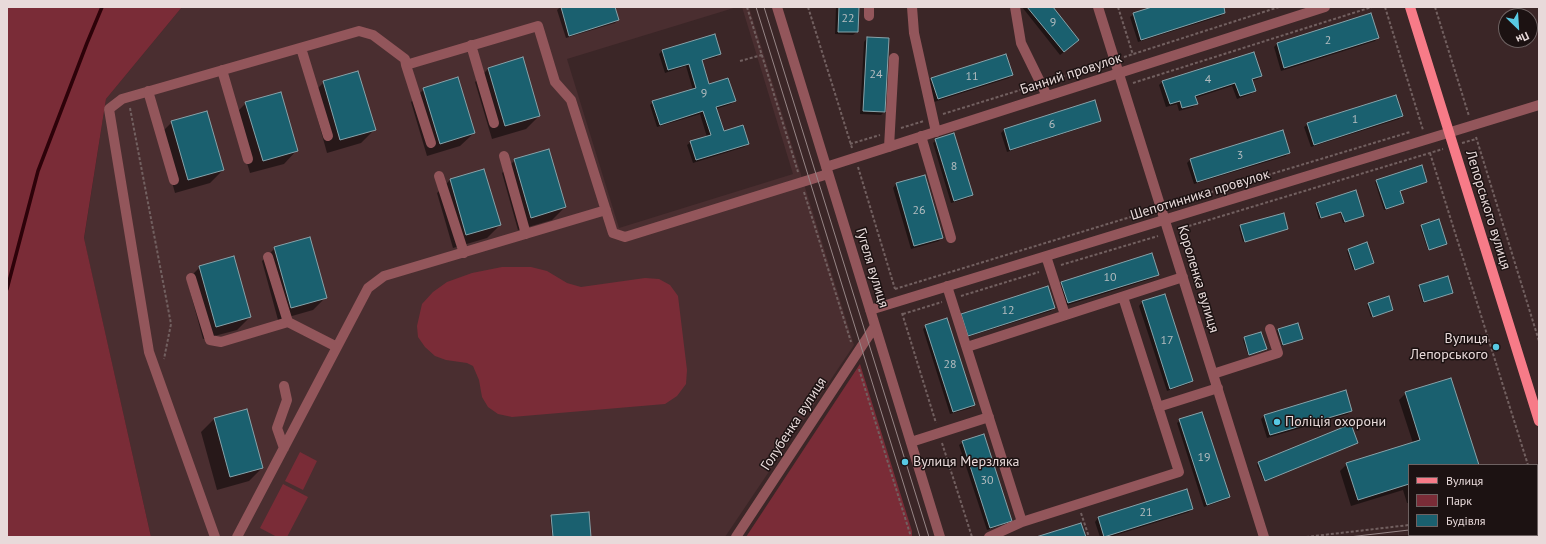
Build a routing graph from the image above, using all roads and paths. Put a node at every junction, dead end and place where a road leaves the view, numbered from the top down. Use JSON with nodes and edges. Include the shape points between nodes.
{"nodes":[{"id":1,"x":777,"y":7,"type":"edge"},
{"id":2,"x":808,"y":7,"type":"edge"},
{"id":3,"x":912,"y":7,"type":"edge"},
{"id":4,"x":1015,"y":7,"type":"edge"},
{"id":5,"x":1098,"y":7,"type":"edge"},
{"id":6,"x":1118,"y":7,"type":"edge"},
{"id":7,"x":1279,"y":7,"type":"edge"},
{"id":8,"x":1325,"y":7,"type":"edge"},
{"id":9,"x":1372,"y":7,"type":"edge"},
{"id":10,"x":1385,"y":7,"type":"edge"},
{"id":11,"x":1410,"y":7,"type":"edge"},
{"id":12,"x":1435,"y":7,"type":"edge"},
{"id":13,"x":471,"y":46,"type":"junction"},
{"id":14,"x":301,"y":48,"type":"junction"},
{"id":15,"x":1133,"y":54,"type":"junction"},
{"id":16,"x":762,"y":55,"type":"dead end"},
{"id":17,"x":894,"y":58,"type":"dead end"},
{"id":18,"x":1115,"y":60,"type":"junction"},
{"id":19,"x":740,"y":62,"type":"dead end"},
{"id":20,"x":406,"y":65,"type":"junction"},
{"id":21,"x":1137,"y":67,"type":"junction"},
{"id":22,"x":222,"y":70,"type":"junction"},
{"id":23,"x":1119,"y":73,"type":"junction"},
{"id":24,"x":1141,"y":81,"type":"junction"},
{"id":25,"x":1041,"y":83,"type":"junction"},
{"id":26,"x":1123,"y":87,"type":"junction"},
{"id":27,"x":148,"y":92,"type":"junction"},
{"id":28,"x":1048,"y":96,"type":"junction"},
{"id":29,"x":128,"y":97,"type":"junction"},
{"id":30,"x":1539,"y":105,"type":"edge"},
{"id":31,"x":1468,"y":114,"type":"dead end"},
{"id":32,"x":933,"y":118,"type":"junction"},
{"id":33,"x":494,"y":123,"type":"dead end"},
{"id":34,"x":1423,"y":128,"type":"dead end"},
{"id":35,"x":890,"y":131,"type":"junction"},
{"id":36,"x":936,"y":132,"type":"junction"},
{"id":37,"x":1449,"y":133,"type":"junction"},
{"id":38,"x":328,"y":136,"type":"dead end"},
{"id":39,"x":921,"y":136,"type":"junction"},
{"id":40,"x":1476,"y":139,"type":"dead end"},
{"id":41,"x":431,"y":143,"type":"dead end"},
{"id":42,"x":850,"y":144,"type":"junction"},
{"id":43,"x":889,"y":147,"type":"junction"},
{"id":44,"x":1430,"y":153,"type":"dead end"},
{"id":45,"x":504,"y":156,"type":"dead end"},
{"id":46,"x":855,"y":158,"type":"junction"},
{"id":47,"x":248,"y":159,"type":"dead end"},
{"id":48,"x":827,"y":170,"type":"junction"},
{"id":49,"x":439,"y":176,"type":"dead end"},
{"id":50,"x":174,"y":180,"type":"dead end"},
{"id":51,"x":606,"y":210,"type":"junction"},
{"id":52,"x":1165,"y":220,"type":"junction"},
{"id":53,"x":526,"y":234,"type":"junction"},
{"id":54,"x":951,"y":238,"type":"dead end"},
{"id":55,"x":464,"y":252,"type":"junction"},
{"id":56,"x":1046,"y":256,"type":"junction"},
{"id":57,"x":268,"y":257,"type":"dead end"},
{"id":58,"x":191,"y":278,"type":"dead end"},
{"id":59,"x":1183,"y":278,"type":"junction"},
{"id":60,"x":947,"y":286,"type":"junction"},
{"id":61,"x":1123,"y":297,"type":"junction"},
{"id":62,"x":899,"y":301,"type":"junction"},
{"id":63,"x":870,"y":310,"type":"junction"},
{"id":64,"x":1065,"y":315,"type":"junction"},
{"id":65,"x":288,"y":322,"type":"junction"},
{"id":66,"x":875,"y":326,"type":"junction"},
{"id":67,"x":1270,"y":329,"type":"dead end"},
{"id":68,"x":1539,"y":340,"type":"edge"},
{"id":69,"x":337,"y":347,"type":"junction"},
{"id":70,"x":967,"y":347,"type":"junction"},
{"id":71,"x":855,"y":356,"type":"junction"},
{"id":72,"x":164,"y":359,"type":"dead end"},
{"id":73,"x":1213,"y":374,"type":"junction"},
{"id":74,"x":284,"y":386,"type":"dead end"},
{"id":75,"x":1218,"y":388,"type":"junction"},
{"id":76,"x":1158,"y":407,"type":"junction"},
{"id":77,"x":989,"y":417,"type":"junction"},
{"id":78,"x":1539,"y":421,"type":"edge"},
{"id":79,"x":940,"y":433,"type":"junction"},
{"id":80,"x":911,"y":442,"type":"junction"},
{"id":81,"x":284,"y":448,"type":"junction"},
{"id":82,"x":1528,"y":464,"type":"edge"},
{"id":83,"x":1078,"y":504,"type":"junction"},
{"id":84,"x":1022,"y":522,"type":"junction"},
{"id":85,"x":1408,"y":525,"type":"edge"},
{"id":86,"x":215,"y":537,"type":"edge"},
{"id":87,"x":237,"y":537,"type":"edge"},
{"id":88,"x":736,"y":537,"type":"edge"},
{"id":89,"x":911,"y":537,"type":"edge"},
{"id":90,"x":940,"y":537,"type":"edge"},
{"id":91,"x":972,"y":537,"type":"edge"},
{"id":92,"x":988,"y":537,"type":"edge"},
{"id":93,"x":1089,"y":537,"type":"edge"},
{"id":94,"x":1264,"y":537,"type":"edge"},
{"id":95,"x":1306,"y":537,"type":"edge"}],
"edges":[{"from":1,"to":48,"type":"street","name":"Гугеля вулиця"},
{"from":2,"to":42,"type":"path"},
{"from":3,"to":32,"type":"street","via":[[914,33]]},
{"from":4,"to":25,"type":"street","via":[[1021,43]]},
{"from":5,"to":18,"type":"street","name":"Короленка вулиця"},
{"from":6,"to":15,"type":"path"},
{"from":7,"to":15,"type":"path"},
{"from":8,"to":21,"type":"street","name":"Банний провулок"},
{"from":9,"to":24,"type":"path"},
{"from":10,"to":34,"type":"path"},
{"from":11,"to":37,"type":"main road","name":"Лепорського вулиця"},
{"from":12,"to":31,"type":"path"},
{"from":13,"to":20,"type":"street"},
{"from":13,"to":33,"type":"street"},
{"from":13,"to":51,"type":"street","via":[[538,26],[555,82],[572,100]]},
{"from":14,"to":20,"type":"street","via":[[359,31],[373,35],[404,59]]},
{"from":14,"to":22,"type":"street"},
{"from":14,"to":38,"type":"street"},
{"from":15,"to":18,"type":"path"},
{"from":15,"to":21,"type":"path"},
{"from":16,"to":19,"type":"path"},
{"from":17,"to":35,"type":"street"},
{"from":18,"to":23,"type":"street","name":"Короленка вулиця"},
{"from":18,"to":25,"type":"path"},
{"from":20,"to":41,"type":"street"},
{"from":21,"to":23,"type":"street","name":"Банний провулок"},
{"from":21,"to":24,"type":"path"},
{"from":22,"to":27,"type":"street"},
{"from":22,"to":47,"type":"street"},
{"from":23,"to":26,"type":"street","name":"Короленка вулиця"},
{"from":23,"to":28,"type":"street","name":"Банний провулок"},
{"from":24,"to":26,"type":"path"},
{"from":25,"to":28,"type":"street"},
{"from":25,"to":32,"type":"path"},
{"from":26,"to":52,"type":"street","name":"Короленка вулиця"},
{"from":27,"to":29,"type":"street"},
{"from":27,"to":50,"type":"street"},
{"from":28,"to":36,"type":"street","name":"Банний провулок"},
{"from":29,"to":72,"type":"path","via":[[171,324]]},
{"from":29,"to":86,"type":"street","via":[[110,109],[150,352]]},
{"from":30,"to":37,"type":"street","name":"Шепотинника провулок"},
{"from":32,"to":35,"type":"path"},
{"from":32,"to":36,"type":"street"},
{"from":35,"to":42,"type":"path"},
{"from":35,"to":43,"type":"street"},
{"from":36,"to":39,"type":"street","name":"Банний провулок"},
{"from":37,"to":52,"type":"street","name":"Шепотинника провулок"},
{"from":37,"to":78,"type":"main road","name":"Лепорського вулиця"},
{"from":39,"to":43,"type":"street","name":"Банний провулок"},
{"from":39,"to":54,"type":"street"},
{"from":40,"to":68,"type":"path"},
{"from":42,"to":46,"type":"path"},
{"from":43,"to":46,"type":"street","name":"Банний провулок"},
{"from":44,"to":82,"type":"path"},
{"from":45,"to":53,"type":"street"},
{"from":46,"to":48,"type":"street","name":"Банний провулок"},
{"from":46,"to":62,"type":"path"},
{"from":48,"to":51,"type":"street","name":"Банний провулок","via":[[625,237],[613,233]]},
{"from":48,"to":63,"type":"street","name":"Гугеля вулиця"},
{"from":49,"to":55,"type":"street"},
{"from":51,"to":53,"type":"street"},
{"from":52,"to":56,"type":"street","name":"Шепотинника провулок"},
{"from":52,"to":59,"type":"street","name":"Короленка вулиця"},
{"from":53,"to":55,"type":"street"},
{"from":55,"to":69,"type":"street","via":[[384,276],[368,288]]},
{"from":56,"to":60,"type":"street","name":"Шепотинника провулок"},
{"from":56,"to":64,"type":"street"},
{"from":57,"to":65,"type":"street"},
{"from":58,"to":65,"type":"street","via":[[210,340],[221,342]]},
{"from":59,"to":61,"type":"street"},
{"from":59,"to":73,"type":"street","name":"Короленка вулиця"},
{"from":60,"to":62,"type":"street","name":"Шепотинника провулок"},
{"from":60,"to":70,"type":"street"},
{"from":61,"to":64,"type":"street"},
{"from":61,"to":76,"type":"street"},
{"from":62,"to":63,"type":"street","name":"Шепотинника провулок"},
{"from":62,"to":79,"type":"path"},
{"from":63,"to":66,"type":"street","name":"Гугеля вулиця"},
{"from":64,"to":70,"type":"street"},
{"from":65,"to":69,"type":"street"},
{"from":66,"to":71,"type":"street","name":"Голубенка вулиця"},
{"from":66,"to":80,"type":"street","name":"Гугеля вулиця"},
{"from":67,"to":73,"type":"street","via":[[1278,353]]},
{"from":69,"to":81,"type":"street"},
{"from":70,"to":77,"type":"street"},
{"from":71,"to":88,"type":"street","name":"Голубенка вулиця"},
{"from":71,"to":89,"type":"path"},
{"from":73,"to":75,"type":"street","name":"Короленка вулиця"},
{"from":74,"to":81,"type":"street","via":[[288,400],[277,428]]},
{"from":75,"to":76,"type":"street"},
{"from":75,"to":94,"type":"street","name":"Короленка вулиця"},
{"from":76,"to":83,"type":"street","via":[[1179,472]]},
{"from":77,"to":79,"type":"street"},
{"from":77,"to":84,"type":"street"},
{"from":79,"to":80,"type":"street"},
{"from":79,"to":91,"type":"path"},
{"from":80,"to":90,"type":"street","name":"Гугеля вулиця"},
{"from":81,"to":87,"type":"street"},
{"from":83,"to":84,"type":"street"},
{"from":83,"to":93,"type":"path"},
{"from":84,"to":92,"type":"street"},
{"from":85,"to":95,"type":"path"}]}
